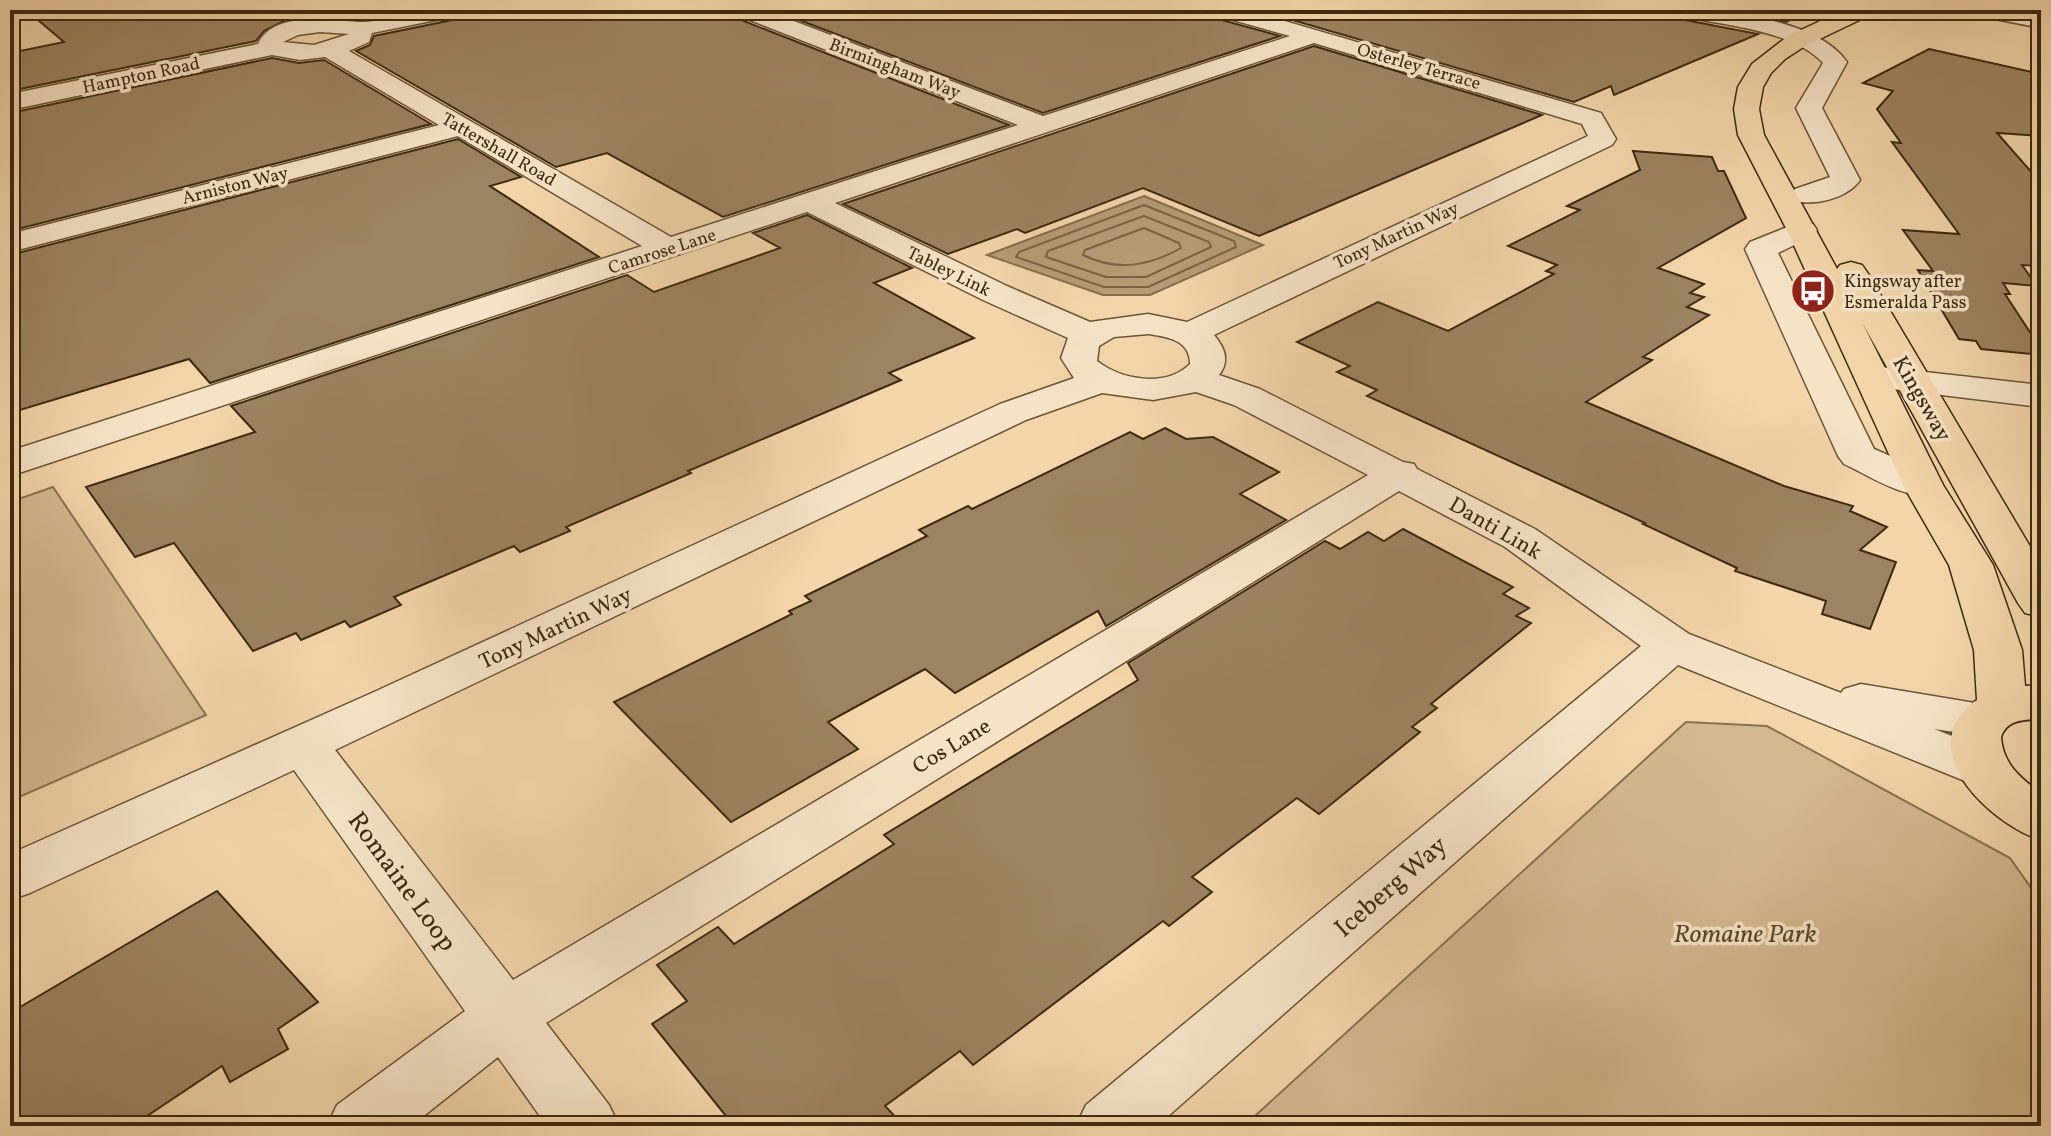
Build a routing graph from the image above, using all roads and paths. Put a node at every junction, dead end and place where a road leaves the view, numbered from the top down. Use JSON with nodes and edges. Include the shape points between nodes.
{"nodes":[{"id":1,"x":453,"y":10,"type":"edge"},
{"id":2,"x":745,"y":10,"type":"edge"},
{"id":3,"x":1223,"y":10,"type":"edge"},
{"id":4,"x":1684,"y":10,"type":"edge"},
{"id":5,"x":1980,"y":10,"type":"edge"},
{"id":6,"x":2022,"y":10,"type":"edge"},
{"id":7,"x":1873,"y":13,"type":"edge"},
{"id":8,"x":272,"y":15,"type":"dead end"},
{"id":9,"x":2041,"y":18,"type":"edge"},
{"id":10,"x":295,"y":29,"type":"junction"},
{"id":11,"x":360,"y":29,"type":"junction"},
{"id":12,"x":1314,"y":36,"type":"junction"},
{"id":13,"x":1810,"y":42,"type":"junction"},
{"id":14,"x":272,"y":48,"type":"junction"},
{"id":15,"x":329,"y":49,"type":"junction"},
{"id":16,"x":10,"y":102,"type":"edge"},
{"id":17,"x":1045,"y":126,"type":"junction"},
{"id":18,"x":461,"y":127,"type":"junction"},
{"id":19,"x":1603,"y":139,"type":"joint"},
{"id":20,"x":1805,"y":195,"type":"junction"},
{"id":21,"x":810,"y":202,"type":"junction"},
{"id":22,"x":1802,"y":230,"type":"junction"},
{"id":23,"x":10,"y":243,"type":"edge"},
{"id":24,"x":669,"y":249,"type":"junction"},
{"id":25,"x":1190,"y":334,"type":"junction"},
{"id":26,"x":1090,"y":335,"type":"junction"},
{"id":27,"x":1872,"y":377,"type":"junction"},
{"id":28,"x":1194,"y":379,"type":"junction"},
{"id":29,"x":1102,"y":380,"type":"junction"},
{"id":30,"x":1913,"y":381,"type":"junction"},
{"id":31,"x":2041,"y":396,"type":"edge"},
{"id":32,"x":10,"y":464,"type":"edge"},
{"id":33,"x":1400,"y":473,"type":"junction"},
{"id":34,"x":1923,"y":485,"type":"junction"},
{"id":35,"x":2041,"y":603,"type":"edge"},
{"id":36,"x":1672,"y":645,"type":"junction"},
{"id":37,"x":2002,"y":724,"type":"edge"},
{"id":38,"x":303,"y":745,"type":"junction"},
{"id":39,"x":2041,"y":820,"type":"edge"},
{"id":40,"x":10,"y":878,"type":"edge"},
{"id":41,"x":503,"y":1018,"type":"junction"},
{"id":42,"x":360,"y":1126,"type":"edge"},
{"id":43,"x":586,"y":1126,"type":"edge"},
{"id":44,"x":1109,"y":1126,"type":"edge"}],
"edges":[{"from":1,"to":11,"type":"street"},
{"from":2,"to":17,"type":"street","name":"Birmingham Way"},
{"from":3,"to":12,"type":"street","name":"Osterley Terrace"},
{"from":4,"to":13,"type":"street"},
{"from":5,"to":9,"type":"street"},
{"from":6,"to":9,"type":"street"},
{"from":7,"to":13,"type":"main road","name":"Kingsway"},
{"from":8,"to":10,"type":"street"},
{"from":10,"to":11,"type":"street"},
{"from":10,"to":14,"type":"street","via":[[272,39]]},
{"from":11,"to":15,"type":"street","via":[[361,37],[354,42]]},
{"from":12,"to":17,"type":"street","name":"Camrose Lane"},
{"from":12,"to":19,"type":"street","name":"Osterley Terrace","via":[[1592,119]]},
{"from":13,"to":20,"type":"main road","name":"Kingsway","via":[[1782,69],[1768,92],[1768,126]]},
{"from":13,"to":20,"type":"street","via":[[1828,50],[1835,62],[1809,108],[1846,180]]},
{"from":13,"to":22,"type":"main road","name":"Kingsway","via":[[1774,55],[1752,78],[1745,119]]},
{"from":14,"to":15,"type":"street"},
{"from":14,"to":16,"type":"street","name":"Hampton Road"},
{"from":15,"to":18,"type":"street","name":"Tattershall Road"},
{"from":17,"to":21,"type":"street","name":"Camrose Lane"},
{"from":18,"to":23,"type":"street","name":"Arniston Way"},
{"from":18,"to":24,"type":"street","name":"Tattershall Road"},
{"from":19,"to":25,"type":"street","name":"Tony Martin Way"},
{"from":20,"to":30,"type":"main road","name":"Kingsway"},
{"from":21,"to":24,"type":"street","name":"Camrose Lane"},
{"from":21,"to":26,"type":"street","name":"Tabley Link"},
{"from":22,"to":27,"type":"main road","name":"Kingsway"},
{"from":22,"to":34,"type":"street","via":[[1761,249],[1851,442],[1858,456]]},
{"from":24,"to":32,"type":"street","name":"Camrose Lane"},
{"from":25,"to":26,"type":"street","via":[[1148,324]]},
{"from":25,"to":28,"type":"street","via":[[1210,355],[1208,366]]},
{"from":26,"to":29,"type":"street","via":[[1078,357],[1083,368]]},
{"from":27,"to":30,"type":"street"},
{"from":27,"to":34,"type":"main road","name":"Kingsway"},
{"from":28,"to":29,"type":"street","via":[[1152,388]]},
{"from":28,"to":33,"type":"street","name":"Danti Link","via":[[1247,397]]},
{"from":29,"to":38,"type":"street","name":"Tony Martin Way","via":[[1013,412]]},
{"from":30,"to":31,"type":"street"},
{"from":30,"to":35,"type":"main road","name":"Kingsway"},
{"from":33,"to":36,"type":"street","name":"Danti Link","via":[[1520,538]]},
{"from":33,"to":41,"type":"street","name":"Cos Lane"},
{"from":34,"to":37,"type":"main road","name":"Kingsway","via":[[1971,565],[1998,650]]},
{"from":36,"to":37,"type":"street","name":"Danti Link","via":[[1787,690]]},
{"from":36,"to":44,"type":"street","name":"Iceberg Way"},
{"from":37,"to":39,"type":"main road","via":[[1997,786]]},
{"from":38,"to":40,"type":"street","name":"Tony Martin Way"},
{"from":38,"to":41,"type":"street","name":"Romaine Loop"},
{"from":41,"to":42,"type":"street"},
{"from":41,"to":43,"type":"street","name":"Romaine Loop"}]}
